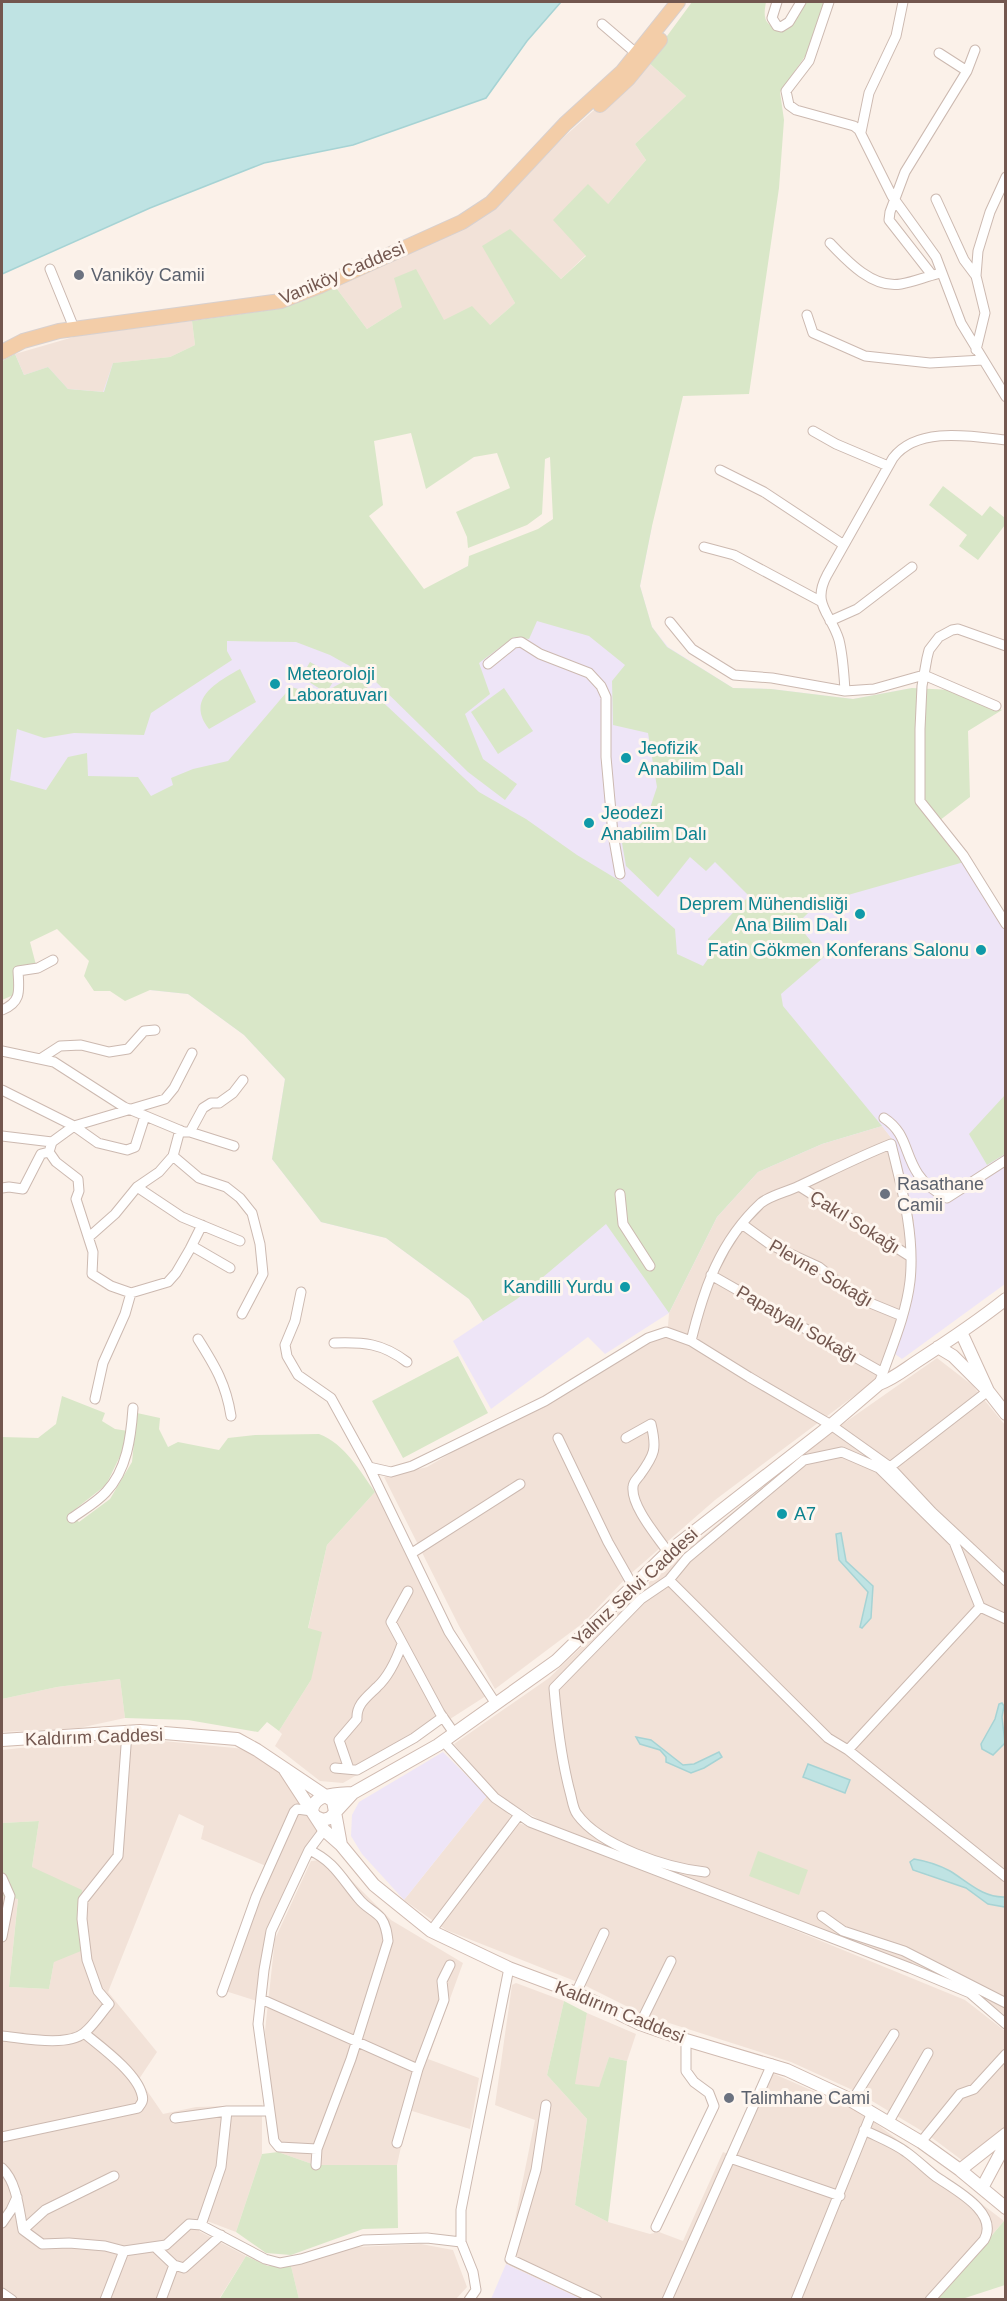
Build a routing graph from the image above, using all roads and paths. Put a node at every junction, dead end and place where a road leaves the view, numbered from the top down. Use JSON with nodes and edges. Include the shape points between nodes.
{"nodes":[{"id":1,"x":678,"y":2,"type":"edge"},
{"id":2,"x":688,"y":2,"type":"edge"},
{"id":3,"x":777,"y":2,"type":"edge"},
{"id":4,"x":801,"y":2,"type":"edge"},
{"id":5,"x":829,"y":2,"type":"edge"},
{"id":6,"x":903,"y":2,"type":"edge"},
{"id":7,"x":602,"y":24,"type":"dead end"},
{"id":8,"x":975,"y":50,"type":"dead end"},
{"id":9,"x":939,"y":53,"type":"dead end"},
{"id":10,"x":637,"y":54,"type":"junction"},
{"id":11,"x":967,"y":71,"type":"junction"},
{"id":12,"x":861,"y":132,"type":"junction"},
{"id":13,"x":544,"y":145,"type":"junction"},
{"id":14,"x":1005,"y":177,"type":"edge"},
{"id":15,"x":936,"y":199,"type":"dead end"},
{"id":16,"x":895,"y":201,"type":"junction"},
{"id":17,"x":830,"y":243,"type":"dead end"},
{"id":18,"x":50,"y":268,"type":"dead end"},
{"id":19,"x":942,"y":273,"type":"junction"},
{"id":20,"x":932,"y":275,"type":"junction"},
{"id":21,"x":976,"y":276,"type":"junction"},
{"id":22,"x":807,"y":315,"type":"dead end"},
{"id":23,"x":74,"y":328,"type":"junction"},
{"id":24,"x":976,"y":350,"type":"junction"},
{"id":25,"x":2,"y":352,"type":"edge"},
{"id":26,"x":983,"y":360,"type":"junction"},
{"id":27,"x":1005,"y":397,"type":"edge"},
{"id":28,"x":813,"y":431,"type":"dead end"},
{"id":29,"x":1005,"y":441,"type":"edge"},
{"id":30,"x":888,"y":466,"type":"junction"},
{"id":31,"x":720,"y":470,"type":"dead end"},
{"id":32,"x":844,"y":545,"type":"junction"},
{"id":33,"x":704,"y":546,"type":"dead end"},
{"id":34,"x":912,"y":567,"type":"dead end"},
{"id":35,"x":820,"y":601,"type":"junction"},
{"id":36,"x":830,"y":621,"type":"junction"},
{"id":37,"x":670,"y":622,"type":"dead end"},
{"id":38,"x":1005,"y":646,"type":"edge"},
{"id":39,"x":488,"y":664,"type":"dead end"},
{"id":40,"x":924,"y":675,"type":"junction"},
{"id":41,"x":845,"y":691,"type":"junction"},
{"id":42,"x":996,"y":706,"type":"dead end"},
{"id":43,"x":620,"y":874,"type":"dead end"},
{"id":44,"x":1005,"y":924,"type":"edge"},
{"id":45,"x":53,"y":960,"type":"dead end"},
{"id":46,"x":2,"y":1010,"type":"edge"},
{"id":47,"x":155,"y":1030,"type":"dead end"},
{"id":48,"x":2,"y":1052,"type":"edge"},
{"id":49,"x":192,"y":1053,"type":"dead end"},
{"id":50,"x":39,"y":1059,"type":"junction"},
{"id":51,"x":243,"y":1080,"type":"dead end"},
{"id":52,"x":2,"y":1090,"type":"edge"},
{"id":53,"x":130,"y":1110,"type":"junction"},
{"id":54,"x":145,"y":1116,"type":"junction"},
{"id":55,"x":884,"y":1118,"type":"dead end"},
{"id":56,"x":74,"y":1126,"type":"junction"},
{"id":57,"x":185,"y":1131,"type":"junction"},
{"id":58,"x":2,"y":1136,"type":"edge"},
{"id":59,"x":234,"y":1146,"type":"dead end"},
{"id":60,"x":50,"y":1147,"type":"junction"},
{"id":61,"x":173,"y":1156,"type":"junction"},
{"id":62,"x":1005,"y":1160,"type":"edge"},
{"id":63,"x":800,"y":1186,"type":"junction"},
{"id":64,"x":137,"y":1187,"type":"junction"},
{"id":65,"x":2,"y":1188,"type":"edge"},
{"id":66,"x":620,"y":1194,"type":"dead end"},
{"id":67,"x":742,"y":1224,"type":"junction"},
{"id":68,"x":202,"y":1225,"type":"junction"},
{"id":69,"x":88,"y":1237,"type":"junction"},
{"id":70,"x":240,"y":1241,"type":"dead end"},
{"id":71,"x":192,"y":1246,"type":"junction"},
{"id":72,"x":911,"y":1257,"type":"junction"},
{"id":73,"x":650,"y":1266,"type":"dead end"},
{"id":74,"x":230,"y":1268,"type":"dead end"},
{"id":75,"x":711,"y":1275,"type":"junction"},
{"id":76,"x":301,"y":1292,"type":"dead end"},
{"id":77,"x":131,"y":1293,"type":"junction"},
{"id":78,"x":1005,"y":1299,"type":"edge"},
{"id":79,"x":242,"y":1314,"type":"dead end"},
{"id":80,"x":902,"y":1317,"type":"junction"},
{"id":81,"x":962,"y":1332,"type":"junction"},
{"id":82,"x":198,"y":1339,"type":"dead end"},
{"id":83,"x":691,"y":1341,"type":"junction"},
{"id":84,"x":334,"y":1343,"type":"dead end"},
{"id":85,"x":938,"y":1347,"type":"junction"},
{"id":86,"x":407,"y":1362,"type":"dead end"},
{"id":87,"x":881,"y":1378,"type":"junction"},
{"id":88,"x":988,"y":1391,"type":"junction"},
{"id":89,"x":95,"y":1399,"type":"dead end"},
{"id":90,"x":134,"y":1408,"type":"dead end"},
{"id":91,"x":1005,"y":1414,"type":"edge"},
{"id":92,"x":231,"y":1416,"type":"dead end"},
{"id":93,"x":831,"y":1425,"type":"junction"},
{"id":94,"x":558,"y":1437,"type":"dead end"},
{"id":95,"x":626,"y":1438,"type":"dead end"},
{"id":96,"x":369,"y":1467,"type":"junction"},
{"id":97,"x":890,"y":1467,"type":"junction"},
{"id":98,"x":520,"y":1484,"type":"dead end"},
{"id":99,"x":72,"y":1518,"type":"dead end"},
{"id":100,"x":668,"y":1552,"type":"junction"},
{"id":101,"x":412,"y":1553,"type":"junction"},
{"id":102,"x":669,"y":1580,"type":"junction"},
{"id":103,"x":1005,"y":1581,"type":"edge"},
{"id":104,"x":633,"y":1586,"type":"junction"},
{"id":105,"x":408,"y":1591,"type":"dead end"},
{"id":106,"x":980,"y":1606,"type":"junction"},
{"id":107,"x":1005,"y":1619,"type":"edge"},
{"id":108,"x":402,"y":1644,"type":"junction"},
{"id":109,"x":496,"y":1704,"type":"junction"},
{"id":110,"x":443,"y":1717,"type":"junction"},
{"id":111,"x":127,"y":1732,"type":"junction"},
{"id":112,"x":454,"y":1733,"type":"junction"},
{"id":113,"x":2,"y":1740,"type":"edge"},
{"id":114,"x":443,"y":1742,"type":"junction"},
{"id":115,"x":848,"y":1750,"type":"junction"},
{"id":116,"x":335,"y":1768,"type":"dead end"},
{"id":117,"x":348,"y":1769,"type":"junction"},
{"id":118,"x":285,"y":1770,"type":"junction"},
{"id":119,"x":353,"y":1793,"type":"junction"},
{"id":120,"x":327,"y":1797,"type":"junction"},
{"id":121,"x":335,"y":1812,"type":"junction"},
{"id":122,"x":314,"y":1814,"type":"junction"},
{"id":123,"x":519,"y":1815,"type":"junction"},
{"id":124,"x":324,"y":1830,"type":"junction"},
{"id":125,"x":341,"y":1845,"type":"junction"},
{"id":126,"x":309,"y":1850,"type":"junction"},
{"id":127,"x":705,"y":1872,"type":"dead end"},
{"id":128,"x":1005,"y":1877,"type":"edge"},
{"id":129,"x":2,"y":1881,"type":"edge"},
{"id":130,"x":822,"y":1916,"type":"dead end"},
{"id":131,"x":430,"y":1931,"type":"junction"},
{"id":132,"x":604,"y":1934,"type":"dead end"},
{"id":133,"x":2,"y":1937,"type":"edge"},
{"id":134,"x":671,"y":1961,"type":"dead end"},
{"id":135,"x":450,"y":1965,"type":"dead end"},
{"id":136,"x":509,"y":1968,"type":"junction"},
{"id":137,"x":222,"y":1992,"type":"dead end"},
{"id":138,"x":576,"y":1993,"type":"junction"},
{"id":139,"x":261,"y":2000,"type":"junction"},
{"id":140,"x":1005,"y":2004,"type":"edge"},
{"id":141,"x":640,"y":2024,"type":"junction"},
{"id":142,"x":1005,"y":2024,"type":"edge"},
{"id":143,"x":84,"y":2033,"type":"junction"},
{"id":144,"x":894,"y":2034,"type":"dead end"},
{"id":145,"x":2,"y":2036,"type":"edge"},
{"id":146,"x":686,"y":2040,"type":"junction"},
{"id":147,"x":356,"y":2043,"type":"junction"},
{"id":148,"x":928,"y":2053,"type":"dead end"},
{"id":149,"x":1005,"y":2054,"type":"edge"},
{"id":150,"x":772,"y":2064,"type":"junction"},
{"id":151,"x":418,"y":2069,"type":"junction"},
{"id":152,"x":852,"y":2101,"type":"junction"},
{"id":153,"x":546,"y":2105,"type":"dead end"},
{"id":154,"x":227,"y":2111,"type":"junction"},
{"id":155,"x":269,"y":2111,"type":"junction"},
{"id":156,"x":872,"y":2112,"type":"junction"},
{"id":157,"x":175,"y":2118,"type":"dead end"},
{"id":158,"x":888,"y":2123,"type":"junction"},
{"id":159,"x":864,"y":2130,"type":"junction"},
{"id":160,"x":1005,"y":2134,"type":"edge"},
{"id":161,"x":2,"y":2138,"type":"edge"},
{"id":162,"x":921,"y":2142,"type":"junction"},
{"id":163,"x":397,"y":2143,"type":"dead end"},
{"id":164,"x":1005,"y":2143,"type":"edge"},
{"id":165,"x":317,"y":2149,"type":"junction"},
{"id":166,"x":730,"y":2158,"type":"junction"},
{"id":167,"x":316,"y":2165,"type":"dead end"},
{"id":168,"x":2,"y":2168,"type":"edge"},
{"id":169,"x":960,"y":2170,"type":"junction"},
{"id":170,"x":114,"y":2176,"type":"dead end"},
{"id":171,"x":982,"y":2188,"type":"junction"},
{"id":172,"x":17,"y":2196,"type":"junction"},
{"id":173,"x":840,"y":2196,"type":"junction"},
{"id":174,"x":1005,"y":2208,"type":"edge"},
{"id":175,"x":2,"y":2223,"type":"edge"},
{"id":176,"x":201,"y":2225,"type":"junction"},
{"id":177,"x":656,"y":2227,"type":"dead end"},
{"id":178,"x":23,"y":2230,"type":"junction"},
{"id":179,"x":221,"y":2235,"type":"junction"},
{"id":180,"x":461,"y":2242,"type":"junction"},
{"id":181,"x":155,"y":2247,"type":"junction"},
{"id":182,"x":124,"y":2251,"type":"junction"},
{"id":183,"x":174,"y":2265,"type":"junction"},
{"id":184,"x":2,"y":2293,"type":"edge"},
{"id":185,"x":12,"y":2300,"type":"edge"},
{"id":186,"x":105,"y":2300,"type":"edge"},
{"id":187,"x":161,"y":2300,"type":"edge"},
{"id":188,"x":469,"y":2300,"type":"edge"},
{"id":189,"x":597,"y":2300,"type":"edge"},
{"id":190,"x":667,"y":2300,"type":"edge"},
{"id":191,"x":796,"y":2300,"type":"edge"},
{"id":192,"x":930,"y":2300,"type":"edge"}],
"edges":[{"from":1,"to":10,"type":"main road","name":"Vaniköy Caddesi"},
{"from":2,"to":13,"type":"main road","name":"Vaniköy Caddesi","via":[[628,79]]},
{"from":3,"to":4,"type":"street","via":[[772,18],[781,27],[789,22]]},
{"from":5,"to":12,"type":"street","via":[[809,61],[788,87],[787,100],[796,110],[854,126]]},
{"from":6,"to":12,"type":"street","via":[[896,36],[869,93]]},
{"from":7,"to":10,"type":"street"},
{"from":8,"to":11,"type":"street"},
{"from":9,"to":11,"type":"street"},
{"from":10,"to":13,"type":"main road","name":"Vaniköy Caddesi"},
{"from":11,"to":16,"type":"street","via":[[905,172]]},
{"from":12,"to":16,"type":"street"},
{"from":13,"to":23,"type":"main road","name":"Vaniköy Caddesi","via":[[507,187],[473,216],[304,293],[268,304]]},
{"from":14,"to":21,"type":"street","via":[[978,251]]},
{"from":15,"to":21,"type":"street","via":[[964,260]]},
{"from":16,"to":19,"type":"street","via":[[931,248]]},
{"from":16,"to":20,"type":"street","via":[[889,220]]},
{"from":17,"to":20,"type":"street","via":[[848,262],[887,284]]},
{"from":18,"to":23,"type":"street"},
{"from":19,"to":20,"type":"street"},
{"from":19,"to":24,"type":"street","via":[[955,310]]},
{"from":21,"to":24,"type":"street","via":[[984,313]]},
{"from":22,"to":26,"type":"street","via":[[813,333],[865,356],[930,363]]},
{"from":23,"to":25,"type":"main road","name":"Vaniköy Caddesi","via":[[45,334]]},
{"from":24,"to":26,"type":"street"},
{"from":26,"to":27,"type":"street"},
{"from":28,"to":30,"type":"street"},
{"from":29,"to":30,"type":"street","via":[[922,439],[901,449]]},
{"from":30,"to":32,"type":"street"},
{"from":31,"to":32,"type":"street","via":[[764,492]]},
{"from":32,"to":35,"type":"street","via":[[824,581]]},
{"from":33,"to":35,"type":"street","via":[[734,555]]},
{"from":34,"to":36,"type":"street","via":[[858,609]]},
{"from":35,"to":36,"type":"street"},
{"from":36,"to":41,"type":"street","via":[[841,648]]},
{"from":37,"to":41,"type":"street","via":[[692,649],[734,675]]},
{"from":38,"to":40,"type":"street","via":[[952,630],[939,637],[929,650]]},
{"from":39,"to":43,"type":"street","via":[[514,643],[521,642],[589,674],[601,686],[606,698],[606,757]]},
{"from":40,"to":41,"type":"street","via":[[874,689]]},
{"from":40,"to":42,"type":"street"},
{"from":40,"to":44,"type":"street","via":[[920,801],[963,855]]},
{"from":45,"to":46,"type":"street","via":[[38,968],[18,971],[19,993],[11,1006]]},
{"from":47,"to":50,"type":"street","via":[[144,1031],[128,1049],[109,1052],[81,1045],[60,1046]]},
{"from":48,"to":50,"type":"street"},
{"from":49,"to":53,"type":"street","via":[[165,1099]]},
{"from":50,"to":53,"type":"street","via":[[54,1062]]},
{"from":51,"to":57,"type":"street","via":[[219,1103],[203,1107]]},
{"from":52,"to":56,"type":"street"},
{"from":53,"to":54,"type":"street"},
{"from":53,"to":56,"type":"street"},
{"from":54,"to":56,"type":"street","via":[[131,1150],[98,1143]]},
{"from":54,"to":57,"type":"street"},
{"from":55,"to":62,"type":"street","via":[[895,1125],[917,1174],[947,1198]]},
{"from":56,"to":60,"type":"street"},
{"from":57,"to":59,"type":"street"},
{"from":57,"to":61,"type":"street"},
{"from":58,"to":60,"type":"street"},
{"from":60,"to":65,"type":"street","via":[[41,1154],[23,1189]]},
{"from":60,"to":69,"type":"street","via":[[56,1162],[78,1179],[76,1199]]},
{"from":61,"to":64,"type":"street"},
{"from":61,"to":79,"type":"street","via":[[199,1178],[226,1187],[252,1213],[263,1274]]},
{"from":63,"to":67,"type":"street","via":[[763,1201]]},
{"from":63,"to":72,"type":"street","name":"Çakıl Sokağı"},
{"from":63,"to":72,"type":"street","via":[[891,1144],[906,1204]]},
{"from":64,"to":68,"type":"street","via":[[182,1217]]},
{"from":64,"to":69,"type":"street","via":[[115,1214]]},
{"from":66,"to":73,"type":"street","via":[[623,1224]]},
{"from":67,"to":75,"type":"street","via":[[720,1254]]},
{"from":67,"to":80,"type":"street","name":"Plevne Sokağı","via":[[771,1245],[819,1267],[858,1298]]},
{"from":68,"to":70,"type":"street"},
{"from":68,"to":71,"type":"street"},
{"from":69,"to":77,"type":"street","via":[[93,1252],[92,1274]]},
{"from":71,"to":74,"type":"street"},
{"from":71,"to":77,"type":"street","via":[[168,1282]]},
{"from":72,"to":80,"type":"street"},
{"from":75,"to":83,"type":"street"},
{"from":75,"to":87,"type":"street","name":"Papatyalı Sokağı"},
{"from":76,"to":96,"type":"street","via":[[285,1345],[287,1356],[298,1375],[331,1398]]},
{"from":77,"to":89,"type":"street","via":[[103,1363]]},
{"from":78,"to":81,"type":"street","name":"Yalnız Selvi Caddesi"},
{"from":80,"to":87,"type":"street"},
{"from":81,"to":85,"type":"street","name":"Yalnız Selvi Caddesi"},
{"from":81,"to":88,"type":"street"},
{"from":82,"to":92,"type":"street","via":[[218,1369]]},
{"from":83,"to":93,"type":"street"},
{"from":83,"to":96,"type":"street","via":[[666,1332],[648,1338],[545,1401],[412,1466],[392,1472]]},
{"from":84,"to":86,"type":"street","via":[[378,1345]]},
{"from":85,"to":87,"type":"street","name":"Yalnız Selvi Caddesi","via":[[889,1380]]},
{"from":85,"to":88,"type":"street","via":[[953,1356]]},
{"from":87,"to":93,"type":"street","name":"Yalnız Selvi Caddesi"},
{"from":88,"to":91,"type":"street"},
{"from":88,"to":97,"type":"street"},
{"from":90,"to":99,"type":"street","via":[[131,1439],[120,1471],[106,1492]]},
{"from":93,"to":97,"type":"street"},
{"from":93,"to":100,"type":"street","name":"Yalnız Selvi Caddesi"},
{"from":94,"to":104,"type":"street"},
{"from":95,"to":100,"type":"street","via":[[651,1424],[656,1445],[633,1489],[640,1512]]},
{"from":96,"to":101,"type":"street"},
{"from":97,"to":103,"type":"street"},
{"from":98,"to":101,"type":"street"},
{"from":100,"to":104,"type":"street","name":"Yalnız Selvi Caddesi"},
{"from":101,"to":109,"type":"street","via":[[449,1632]]},
{"from":102,"to":106,"type":"street","via":[[687,1558],[804,1460],[842,1452],[879,1468],[954,1542]]},
{"from":102,"to":115,"type":"street","via":[[828,1738]]},
{"from":102,"to":127,"type":"street","via":[[641,1599],[554,1688],[557,1723],[576,1813],[614,1843],[672,1866]]},
{"from":104,"to":109,"type":"street","name":"Yalnız Selvi Caddesi","via":[[556,1661]]},
{"from":105,"to":108,"type":"street","via":[[391,1622]]},
{"from":106,"to":107,"type":"street"},
{"from":106,"to":115,"type":"street"},
{"from":108,"to":110,"type":"street"},
{"from":108,"to":117,"type":"street","via":[[378,1687],[370,1691],[357,1711],[357,1719],[339,1740]]},
{"from":109,"to":112,"type":"street","name":"Yalnız Selvi Caddesi"},
{"from":110,"to":112,"type":"street"},
{"from":110,"to":117,"type":"street","via":[[357,1770]]},
{"from":111,"to":113,"type":"street","name":"Kaldırım Caddesi"},
{"from":111,"to":118,"type":"street","name":"Kaldırım Caddesi","via":[[237,1739]]},
{"from":111,"to":143,"type":"street","via":[[118,1856],[83,1900],[87,1960],[98,1991],[109,2004]]},
{"from":112,"to":114,"type":"street","name":"Yalnız Selvi Caddesi"},
{"from":114,"to":119,"type":"street","name":"Yalnız Selvi Caddesi"},
{"from":114,"to":123,"type":"street","via":[[495,1798]]},
{"from":115,"to":128,"type":"street"},
{"from":116,"to":117,"type":"street"},
{"from":118,"to":120,"type":"street","name":"Kaldırım Caddesi"},
{"from":118,"to":122,"type":"street","name":"Kaldırım Caddesi"},
{"from":119,"to":120,"type":"street"},
{"from":119,"to":121,"type":"street"},
{"from":120,"to":121,"type":"street","via":[[333,1801]]},
{"from":120,"to":122,"type":"street","via":[[316,1800]]},
{"from":121,"to":122,"type":"street","via":[[327,1820]]},
{"from":121,"to":125,"type":"street","name":"Kaldırım Caddesi"},
{"from":122,"to":124,"type":"street","name":"Kaldırım Caddesi"},
{"from":122,"to":137,"type":"street","via":[[297,1809],[294,1812],[256,1896]]},
{"from":123,"to":131,"type":"street"},
{"from":123,"to":142,"type":"street","via":[[970,1993]]},
{"from":124,"to":125,"type":"street","name":"Kaldırım Caddesi"},
{"from":124,"to":126,"type":"street"},
{"from":125,"to":131,"type":"street","name":"Kaldırım Caddesi","via":[[374,1885]]},
{"from":126,"to":139,"type":"street","via":[[271,1931]]},
{"from":126,"to":147,"type":"street","via":[[322,1855],[336,1868],[387,1929],[388,1941]]},
{"from":129,"to":133,"type":"street","via":[[10,1896]]},
{"from":130,"to":140,"type":"street","via":[[843,1930],[904,1951]]},
{"from":131,"to":136,"type":"street","name":"Kaldırım Caddesi"},
{"from":132,"to":138,"type":"street"},
{"from":134,"to":141,"type":"street"},
{"from":135,"to":151,"type":"street","via":[[442,1982],[444,2000]]},
{"from":136,"to":138,"type":"street","name":"Kaldırım Caddesi"},
{"from":136,"to":180,"type":"street","via":[[461,2210]]},
{"from":138,"to":141,"type":"street","name":"Kaldırım Caddesi"},
{"from":139,"to":147,"type":"street"},
{"from":139,"to":155,"type":"street","via":[[258,2024]]},
{"from":141,"to":146,"type":"street","name":"Kaldırım Caddesi"},
{"from":143,"to":145,"type":"street","via":[[56,2041]]},
{"from":143,"to":161,"type":"street","via":[[135,2081],[142,2095],[138,2108]]},
{"from":144,"to":152,"type":"street"},
{"from":146,"to":150,"type":"street","name":"Kaldırım Caddesi"},
{"from":146,"to":177,"type":"street","via":[[686,2072],[709,2093],[714,2106]]},
{"from":147,"to":151,"type":"street"},
{"from":147,"to":165,"type":"street"},
{"from":148,"to":158,"type":"street"},
{"from":149,"to":162,"type":"street","via":[[974,2089],[960,2094]]},
{"from":150,"to":152,"type":"street","name":"Kaldırım Caddesi"},
{"from":150,"to":166,"type":"street"},
{"from":151,"to":163,"type":"street"},
{"from":152,"to":156,"type":"street","name":"Kaldırım Caddesi"},
{"from":153,"to":189,"type":"street","via":[[536,2170],[510,2259]]},
{"from":154,"to":155,"type":"street"},
{"from":154,"to":157,"type":"street"},
{"from":154,"to":176,"type":"street","via":[[221,2167]]},
{"from":155,"to":165,"type":"street","via":[[274,2141],[279,2147]]},
{"from":156,"to":158,"type":"street","name":"Kaldırım Caddesi"},
{"from":156,"to":159,"type":"street"},
{"from":158,"to":162,"type":"street","name":"Kaldırım Caddesi"},
{"from":159,"to":173,"type":"street"},
{"from":159,"to":192,"type":"street","via":[[904,2150],[972,2200],[987,2223],[984,2240]]},
{"from":160,"to":169,"type":"street"},
{"from":162,"to":169,"type":"street","name":"Kaldırım Caddesi"},
{"from":164,"to":171,"type":"street"},
{"from":165,"to":167,"type":"street"},
{"from":166,"to":173,"type":"street"},
{"from":166,"to":190,"type":"street"},
{"from":168,"to":172,"type":"street"},
{"from":169,"to":171,"type":"street","name":"Kaldırım Caddesi"},
{"from":170,"to":178,"type":"street","via":[[45,2210]]},
{"from":171,"to":174,"type":"street","name":"Kaldırım Caddesi"},
{"from":172,"to":175,"type":"street"},
{"from":172,"to":178,"type":"street"},
{"from":173,"to":191,"type":"street"},
{"from":176,"to":179,"type":"street"},
{"from":176,"to":181,"type":"street","via":[[189,2224],[170,2242]]},
{"from":178,"to":182,"type":"street","via":[[42,2244],[105,2246]]},
{"from":179,"to":180,"type":"street","via":[[280,2263],[363,2240],[427,2238]]},
{"from":179,"to":183,"type":"street","via":[[184,2268]]},
{"from":180,"to":188,"type":"street","via":[[476,2290]]},
{"from":181,"to":182,"type":"street"},
{"from":181,"to":183,"type":"street"},
{"from":182,"to":186,"type":"street"},
{"from":183,"to":187,"type":"street"},
{"from":184,"to":185,"type":"street"}]}
